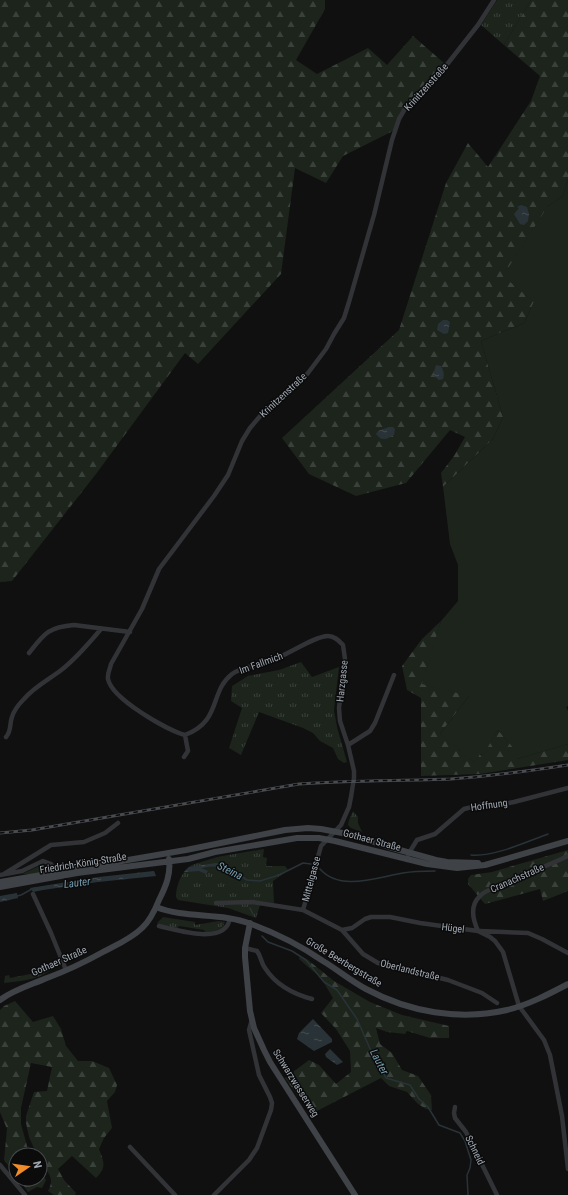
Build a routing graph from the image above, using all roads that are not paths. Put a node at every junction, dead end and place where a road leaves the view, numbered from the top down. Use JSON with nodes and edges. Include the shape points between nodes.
{"nodes":[{"id":1,"x":494,"y":0,"type":"edge"},
{"id":2,"x":101,"y":629,"type":"junction"},
{"id":3,"x":130,"y":632,"type":"junction"},
{"id":4,"x":318,"y":638,"type":"joint"},
{"id":5,"x":29,"y":653,"type":"dead end"},
{"id":6,"x":394,"y":676,"type":"dead end"},
{"id":7,"x":185,"y":735,"type":"junction"},
{"id":8,"x":6,"y":737,"type":"dead end"},
{"id":9,"x":348,"y":744,"type":"junction"},
{"id":10,"x":184,"y":757,"type":"dead end"},
{"id":11,"x":568,"y":788,"type":"edge"},
{"id":12,"x":118,"y":823,"type":"dead end"},
{"id":13,"x":335,"y":831,"type":"junction"},
{"id":14,"x":326,"y":839,"type":"junction"},
{"id":15,"x":568,"y":841,"type":"edge"},
{"id":16,"x":168,"y":853,"type":"junction"},
{"id":17,"x":409,"y":853,"type":"junction"},
{"id":18,"x":568,"y":856,"type":"edge"},
{"id":19,"x":407,"y":860,"type":"junction"},
{"id":20,"x":169,"y":862,"type":"junction"},
{"id":21,"x":492,"y":863,"type":"junction"},
{"id":22,"x":55,"y":873,"type":"junction"},
{"id":23,"x":2,"y":875,"type":"edge"},
{"id":24,"x":0,"y":882,"type":"edge"},
{"id":25,"x":0,"y":887,"type":"edge"},
{"id":26,"x":33,"y":894,"type":"dead end"},
{"id":27,"x":216,"y":903,"type":"dead end"},
{"id":28,"x":156,"y":907,"type":"junction"},
{"id":29,"x":303,"y":910,"type":"junction"},
{"id":30,"x":230,"y":918,"type":"junction"},
{"id":31,"x":250,"y":923,"type":"junction"},
{"id":32,"x":159,"y":926,"type":"dead end"},
{"id":33,"x":342,"y":930,"type":"junction"},
{"id":34,"x":478,"y":931,"type":"junction"},
{"id":35,"x":246,"y":948,"type":"junction"},
{"id":36,"x":568,"y":953,"type":"edge"},
{"id":37,"x":66,"y":970,"type":"junction"},
{"id":38,"x":568,"y":984,"type":"edge"},
{"id":39,"x":0,"y":993,"type":"edge"},
{"id":40,"x":7,"y":995,"type":"junction"},
{"id":41,"x":312,"y":999,"type":"dead end"},
{"id":42,"x":0,"y":1000,"type":"edge"},
{"id":43,"x":497,"y":1003,"type":"dead end"},
{"id":44,"x":519,"y":1006,"type":"junction"},
{"id":45,"x":252,"y":1019,"type":"junction"},
{"id":46,"x":455,"y":1107,"type":"dead end"},
{"id":47,"x":130,"y":1147,"type":"dead end"},
{"id":48,"x":0,"y":1165,"type":"edge"},
{"id":49,"x":568,"y":1169,"type":"edge"},
{"id":50,"x":25,"y":1195,"type":"edge"},
{"id":51,"x":174,"y":1195,"type":"edge"},
{"id":52,"x":214,"y":1195,"type":"edge"},
{"id":53,"x":355,"y":1195,"type":"edge"},
{"id":54,"x":497,"y":1195,"type":"edge"}],
"edges":[{"from":1,"to":3,"type":"street","name":"Krinitzenstraße","via":[[445,67],[406,107],[399,119],[344,318],[308,373],[250,428],[228,475],[159,569]]},
{"from":2,"to":3,"type":"street"},
{"from":2,"to":5,"type":"street","via":[[74,625],[56,628],[41,637]]},
{"from":2,"to":8,"type":"street","via":[[75,658],[24,698],[14,711],[10,732]]},
{"from":3,"to":7,"type":"street","name":"Krinitzenstraße","via":[[111,664],[108,680],[138,711]]},
{"from":4,"to":7,"type":"street","name":"Im Fallmich","via":[[275,660],[232,674],[225,682],[210,717],[200,727]]},
{"from":4,"to":9,"type":"street","name":"Harzgasse","via":[[329,636],[344,645],[345,659],[339,708],[340,721]]},
{"from":6,"to":9,"type":"street","via":[[370,731]]},
{"from":7,"to":10,"type":"street","via":[[188,751]]},
{"from":9,"to":13,"type":"street","name":"Harzgasse","via":[[354,778],[345,817]]},
{"from":11,"to":17,"type":"street","name":"Hoffnung","via":[[514,802],[464,809],[435,834],[417,840]]},
{"from":12,"to":23,"type":"street","via":[[105,833],[84,842],[51,845]]},
{"from":13,"to":14,"type":"street","name":"Mittelgasse"},
{"from":13,"to":16,"type":"main road","name":"Gothaer Straße","via":[[308,828],[285,830]]},
{"from":13,"to":17,"type":"main road","name":"Gothaer Straße"},
{"from":14,"to":19,"type":"main road","name":"Gothaer Straße"},
{"from":14,"to":20,"type":"main road","name":"Gothaer Straße","via":[[281,840]]},
{"from":14,"to":29,"type":"street","name":"Mittelgasse","via":[[320,848]]},
{"from":15,"to":21,"type":"main road","name":"Gothaer Straße"},
{"from":16,"to":20,"type":"main road","name":"Gothaer Straße"},
{"from":16,"to":22,"type":"main road","name":"Friedrich-König-Straße"},
{"from":17,"to":19,"type":"street","name":"Hoffnung"},
{"from":17,"to":21,"type":"main road","name":"Gothaer Straße","via":[[447,862]]},
{"from":18,"to":34,"type":"street","name":"Cranachstraße","via":[[479,896],[473,912]]},
{"from":19,"to":21,"type":"main road","name":"Gothaer Straße","via":[[457,868]]},
{"from":20,"to":25,"type":"main road","name":"Friedrich-König-Straße","via":[[84,872]]},
{"from":20,"to":28,"type":"main road","name":"Gothaer Straße","via":[[168,880]]},
{"from":22,"to":23,"type":"street","via":[[51,864],[43,861],[22,871]]},
{"from":22,"to":24,"type":"main road","name":"Friedrich-König-Straße"},
{"from":26,"to":37,"type":"street"},
{"from":27,"to":29,"type":"street","name":"Oberlandstraße","via":[[253,902]]},
{"from":28,"to":30,"type":"main road","name":"Große Beerbergstraße","via":[[179,913]]},
{"from":28,"to":37,"type":"main road","name":"Gothaer Straße","via":[[143,927],[130,937]]},
{"from":29,"to":33,"type":"street","name":"Oberlandstraße"},
{"from":30,"to":31,"type":"main road","name":"Große Beerbergstraße"},
{"from":30,"to":32,"type":"street","via":[[225,928],[209,935]]},
{"from":31,"to":35,"type":"main road","name":"Schwarzwasserweg"},
{"from":31,"to":44,"type":"main road","name":"Große Beerbergstraße","via":[[290,941],[366,988],[406,1006],[468,1016]]},
{"from":33,"to":34,"type":"street","name":"Hügel","via":[[377,916]]},
{"from":33,"to":43,"type":"street","name":"Oberlandstraße","via":[[363,954],[374,961],[448,980],[482,993]]},
{"from":34,"to":36,"type":"street","via":[[528,933]]},
{"from":34,"to":44,"type":"street","name":"Hügel","via":[[495,941],[503,952]]},
{"from":35,"to":41,"type":"street","via":[[257,951],[265,968],[278,982],[290,991]]},
{"from":35,"to":45,"type":"main road","name":"Schwarzwasserweg"},
{"from":37,"to":40,"type":"main road","name":"Gothaer Straße"},
{"from":38,"to":44,"type":"main road","name":"Große Beerbergstraße"},
{"from":39,"to":40,"type":"street"},
{"from":40,"to":42,"type":"main road","name":"Gothaer Straße"},
{"from":44,"to":49,"type":"street","via":[[544,1040],[550,1055],[562,1116]]},
{"from":45,"to":52,"type":"street","via":[[249,1030],[259,1075],[272,1103],[271,1110],[257,1148],[249,1160]]},
{"from":45,"to":53,"type":"main road","name":"Schwarzwasserweg","via":[[270,1062]]},
{"from":46,"to":54,"type":"street","name":"Schneid","via":[[455,1118],[466,1132]]},
{"from":47,"to":51,"type":"street"},
{"from":48,"to":50,"type":"street"}]}
